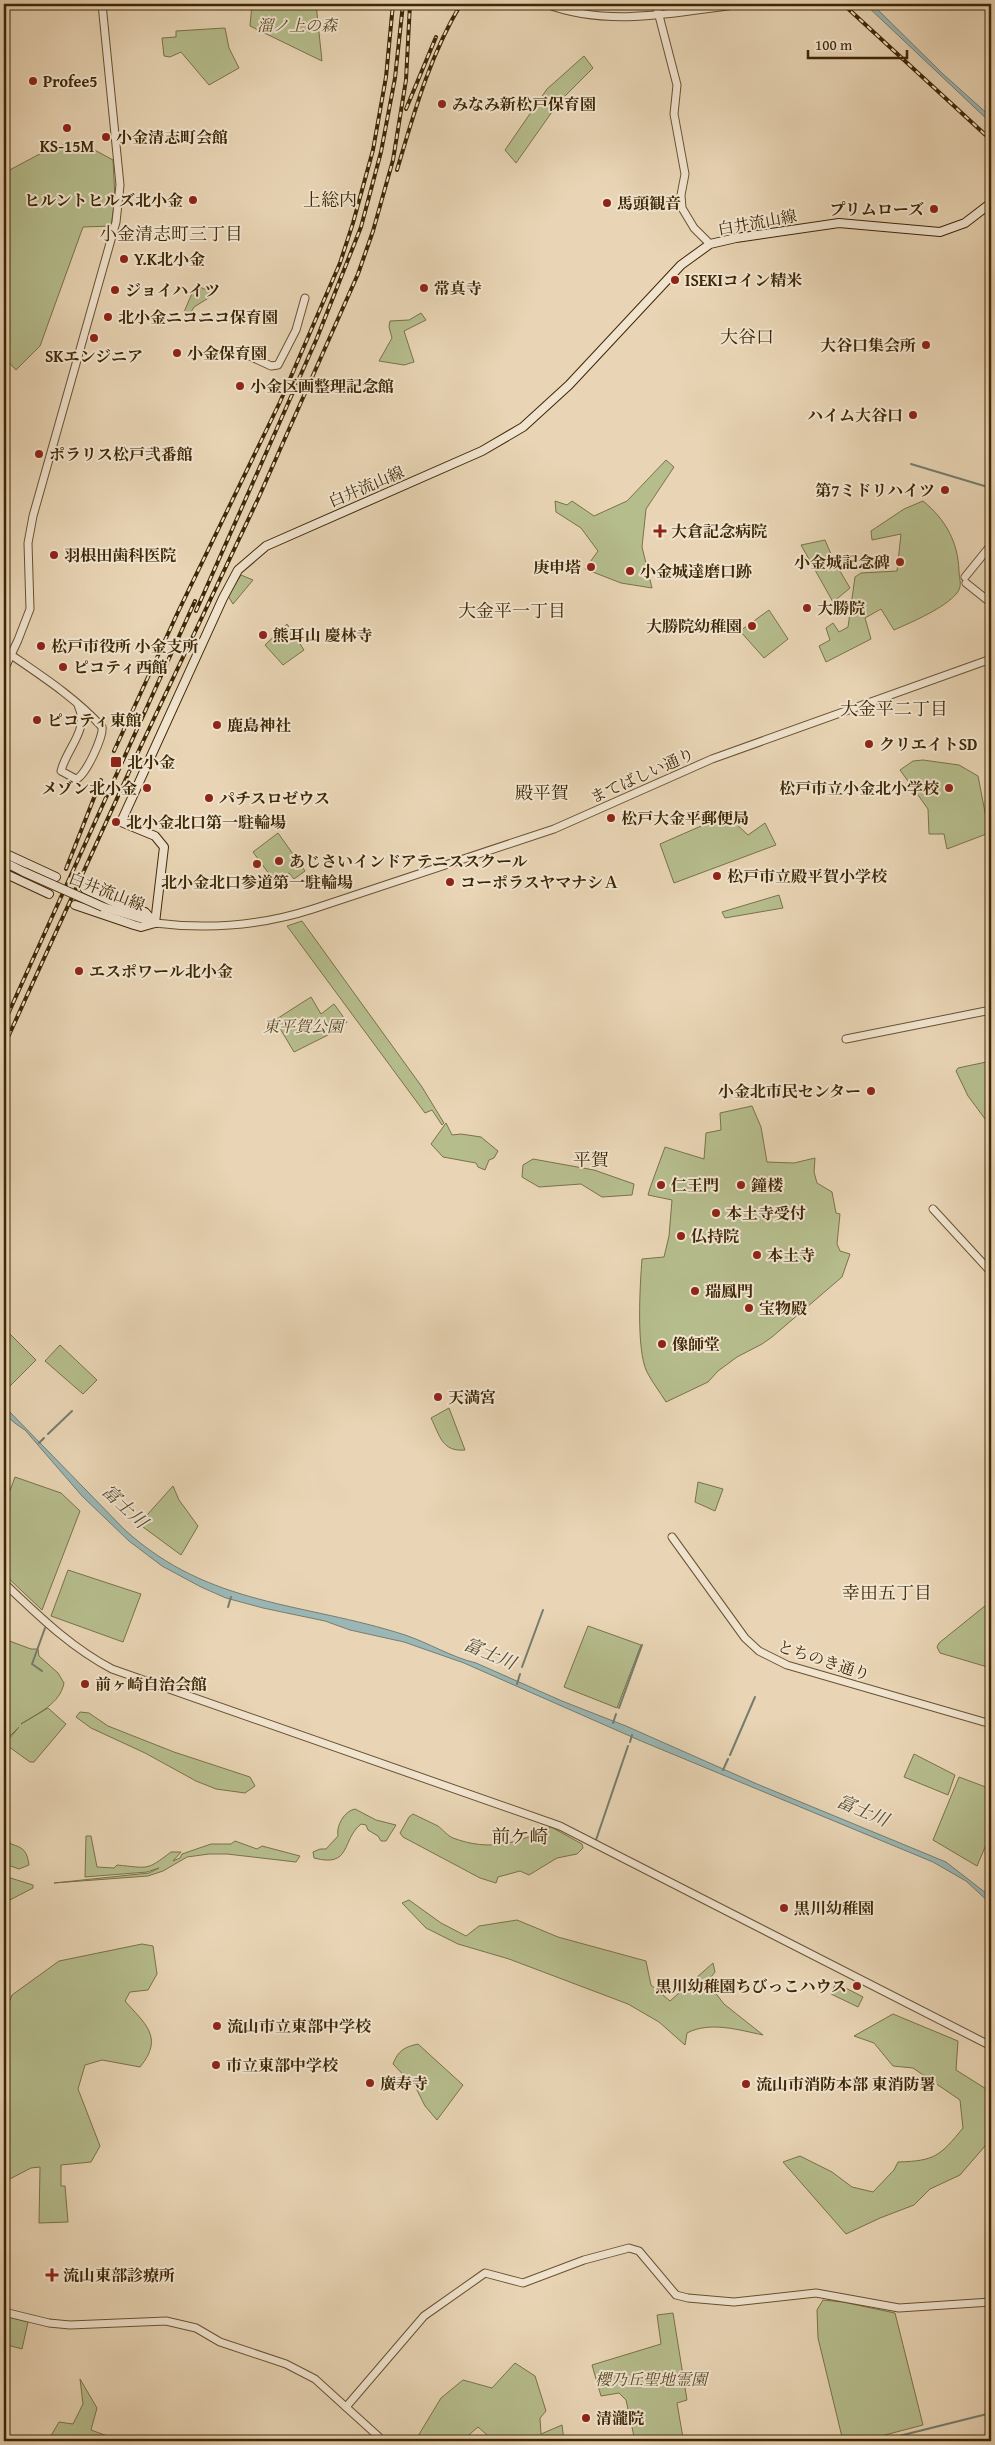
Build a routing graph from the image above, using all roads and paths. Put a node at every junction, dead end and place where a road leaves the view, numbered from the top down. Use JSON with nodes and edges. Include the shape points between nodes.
{"nodes":[{"id":1,"x":102,"y":4,"type":"edge"},
{"id":2,"x":546,"y":4,"type":"edge"},
{"id":3,"x":656,"y":4,"type":"edge"},
{"id":4,"x":742,"y":4,"type":"edge"},
{"id":5,"x":660,"y":15,"type":"junction"},
{"id":6,"x":991,"y":203,"type":"edge"},
{"id":7,"x":710,"y":244,"type":"junction"},
{"id":8,"x":304,"y":298,"type":"dead end"},
{"id":9,"x":239,"y":352,"type":"dead end"},
{"id":10,"x":991,"y":545,"type":"edge"},
{"id":11,"x":991,"y":603,"type":"edge"},
{"id":12,"x":4,"y":650,"type":"edge"},
{"id":13,"x":12,"y":656,"type":"junction"},
{"id":14,"x":991,"y":659,"type":"edge"},
{"id":15,"x":4,"y":670,"type":"edge"},
{"id":16,"x":78,"y":705,"type":"junction"},
{"id":17,"x":4,"y":852,"type":"edge"},
{"id":18,"x":4,"y":862,"type":"edge"},
{"id":19,"x":4,"y":873,"type":"edge"},
{"id":20,"x":56,"y":877,"type":"dead end"},
{"id":21,"x":85,"y":889,"type":"dead end"},
{"id":22,"x":49,"y":894,"type":"dead end"},
{"id":23,"x":75,"y":906,"type":"dead end"},
{"id":24,"x":155,"y":923,"type":"junction"},
{"id":25,"x":991,"y":1010,"type":"edge"},
{"id":26,"x":846,"y":1039,"type":"dead end"},
{"id":27,"x":933,"y":1209,"type":"dead end"},
{"id":28,"x":991,"y":1272,"type":"edge"},
{"id":29,"x":672,"y":1537,"type":"dead end"},
{"id":30,"x":4,"y":1583,"type":"edge"},
{"id":31,"x":991,"y":1724,"type":"edge"},
{"id":32,"x":991,"y":2046,"type":"edge"},
{"id":33,"x":991,"y":2302,"type":"edge"},
{"id":34,"x":4,"y":2312,"type":"edge"},
{"id":35,"x":346,"y":2406,"type":"junction"},
{"id":36,"x":379,"y":2437,"type":"dead end"}],
"edges":[{"from":1,"to":13,"type":"street","via":[[118,165],[116,222],[36,498],[28,543],[30,605]]},
{"from":2,"to":5,"type":"street","via":[[598,16]]},
{"from":3,"to":5,"type":"street"},
{"from":4,"to":5,"type":"street"},
{"from":5,"to":7,"type":"street","via":[[677,84],[674,114],[685,174],[682,208],[694,228]]},
{"from":6,"to":7,"type":"main road","name":"白井流山線","via":[[965,223],[940,232],[839,223]]},
{"from":7,"to":24,"type":"main road","name":"白井流山線","via":[[680,265],[569,385],[523,427],[477,453],[278,539],[246,560],[223,598],[121,822],[155,836],[164,847]]},
{"from":8,"to":9,"type":"street","via":[[296,330],[278,365],[271,366]]},
{"from":10,"to":11,"type":"street","via":[[966,580]]},
{"from":12,"to":13,"type":"street"},
{"from":13,"to":15,"type":"street"},
{"from":13,"to":16,"type":"street"},
{"from":14,"to":24,"type":"street","name":"まてばしい通り","via":[[712,759],[554,829],[289,917],[227,927]]},
{"from":16,"to":16,"type":"street","via":[[103,731],[83,774],[76,780],[61,771],[82,723]]},
{"from":17,"to":20,"type":"main road"},
{"from":18,"to":24,"type":"main road","name":"白井流山線","bridge":true,"via":[[103,907]]},
{"from":19,"to":22,"type":"main road"},
{"from":21,"to":24,"type":"main road","via":[[145,912]]},
{"from":23,"to":24,"type":"main road","via":[[141,927]]},
{"from":25,"to":26,"type":"street"},
{"from":27,"to":28,"type":"street"},
{"from":29,"to":31,"type":"street","name":"とちのき通り","via":[[731,1620],[758,1651],[787,1665]]},
{"from":30,"to":32,"type":"street","via":[[88,1657],[112,1669],[560,1826]]},
{"from":33,"to":35,"type":"street","via":[[909,2308],[878,2306],[816,2293],[734,2302],[688,2298],[676,2295],[639,2251],[629,2248],[584,2260],[523,2283],[485,2273],[424,2316]]},
{"from":34,"to":35,"type":"street","via":[[70,2325],[166,2320],[196,2328],[220,2342],[299,2370],[315,2379]]},
{"from":35,"to":36,"type":"street"}]}
